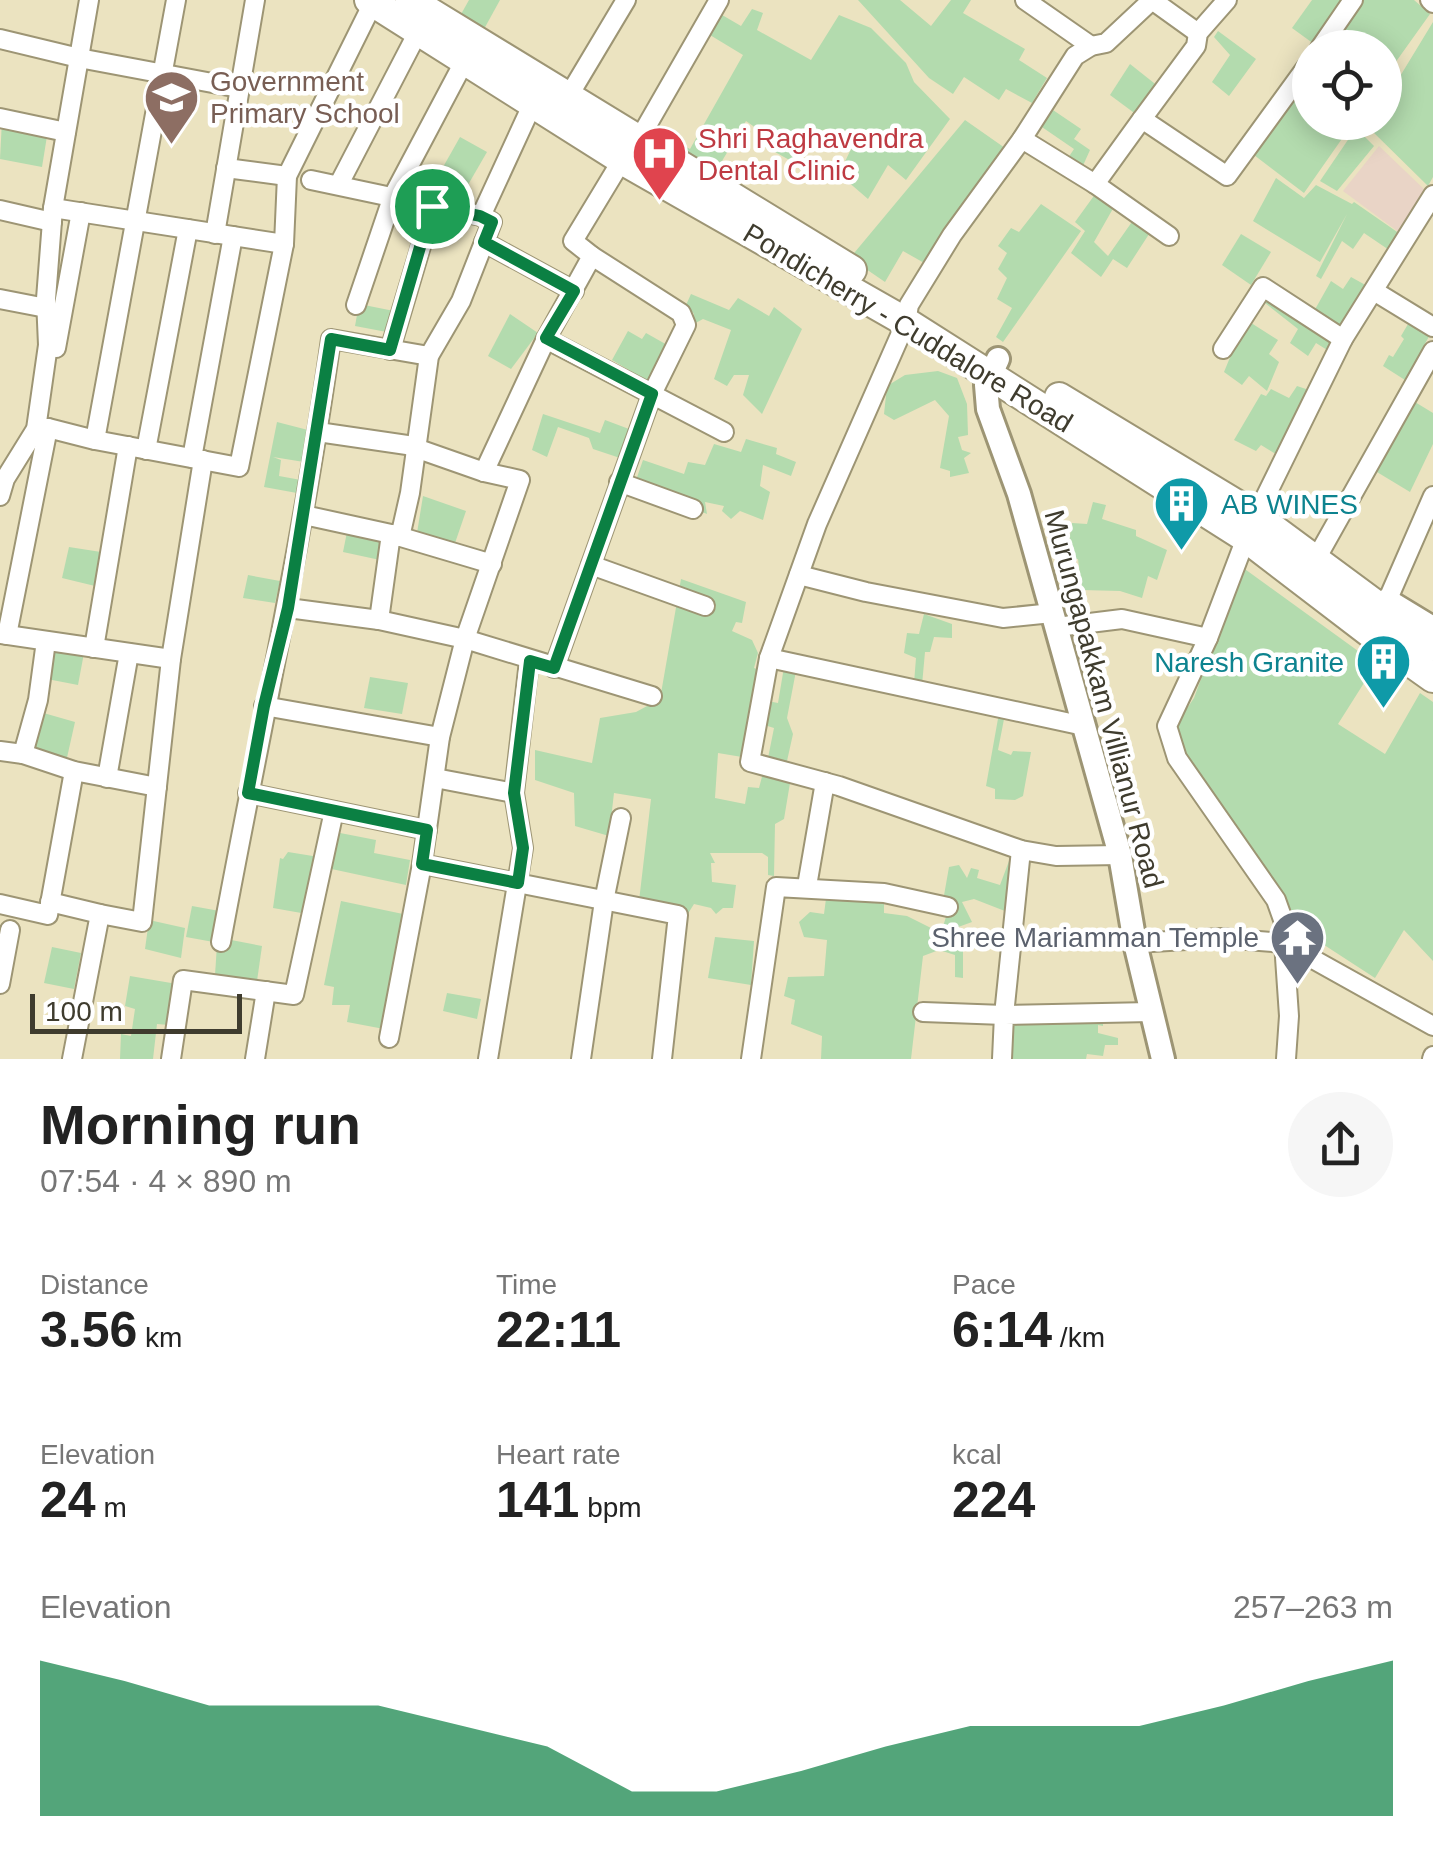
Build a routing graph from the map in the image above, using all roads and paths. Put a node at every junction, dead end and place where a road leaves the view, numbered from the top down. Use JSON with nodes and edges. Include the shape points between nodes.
{"nodes":[{"id":1,"x":89,"y":0,"type":"edge"},
{"id":2,"x":176,"y":0,"type":"edge"},
{"id":3,"x":254,"y":0,"type":"edge"},
{"id":4,"x":410,"y":0,"type":"edge"},
{"id":5,"x":626,"y":0,"type":"edge"},
{"id":6,"x":719,"y":0,"type":"edge"},
{"id":7,"x":1025,"y":0,"type":"edge"},
{"id":8,"x":1152,"y":0,"type":"edge"},
{"id":9,"x":1227,"y":0,"type":"edge"},
{"id":10,"x":1353,"y":0,"type":"edge"},
{"id":11,"x":371,"y":1,"type":"edge"},
{"id":12,"x":1332,"y":30,"type":"edge"},
{"id":13,"x":418,"y":32,"type":"junction"},
{"id":14,"x":1198,"y":33,"type":"junction"},
{"id":15,"x":0,"y":39,"type":"edge"},
{"id":16,"x":1091,"y":46,"type":"junction"},
{"id":17,"x":79,"y":58,"type":"junction"},
{"id":18,"x":464,"y":62,"type":"junction"},
{"id":19,"x":163,"y":73,"type":"junction"},
{"id":20,"x":1292,"y":87,"type":"edge"},
{"id":21,"x":239,"y":88,"type":"junction"},
{"id":22,"x":568,"y":97,"type":"junction"},
{"id":23,"x":533,"y":104,"type":"junction"},
{"id":24,"x":0,"y":118,"type":"edge"},
{"id":25,"x":1142,"y":118,"type":"junction"},
{"id":26,"x":66,"y":132,"type":"junction"},
{"id":27,"x":1022,"y":139,"type":"junction"},
{"id":28,"x":626,"y":148,"type":"junction"},
{"id":29,"x":226,"y":168,"type":"junction"},
{"id":30,"x":287,"y":176,"type":"junction"},
{"id":31,"x":311,"y":180,"type":"dead end"},
{"id":32,"x":339,"y":184,"type":"junction"},
{"id":33,"x":1096,"y":184,"type":"junction"},
{"id":34,"x":1433,"y":195,"type":"edge"},
{"id":35,"x":392,"y":196,"type":"junction"},
{"id":36,"x":432,"y":206,"type":"junction"},
{"id":37,"x":0,"y":210,"type":"edge"},
{"id":38,"x":82,"y":212,"type":"junction"},
{"id":39,"x":52,"y":215,"type":"junction"},
{"id":40,"x":480,"y":216,"type":"junction"},
{"id":41,"x":136,"y":221,"type":"junction"},
{"id":42,"x":188,"y":229,"type":"junction"},
{"id":43,"x":224,"y":235,"type":"junction"},
{"id":44,"x":1168,"y":236,"type":"dead end"},
{"id":45,"x":484,"y":242,"type":"junction"},
{"id":46,"x":284,"y":244,"type":"junction"},
{"id":47,"x":592,"y":256,"type":"junction"},
{"id":48,"x":574,"y":291,"type":"junction"},
{"id":49,"x":1374,"y":291,"type":"junction"},
{"id":50,"x":0,"y":299,"type":"edge"},
{"id":51,"x":356,"y":305,"type":"dead end"},
{"id":52,"x":46,"y":308,"type":"junction"},
{"id":53,"x":907,"y":314,"type":"junction"},
{"id":54,"x":1433,"y":327,"type":"edge"},
{"id":55,"x":546,"y":338,"type":"junction"},
{"id":56,"x":1343,"y":339,"type":"junction"},
{"id":57,"x":1223,"y":348,"type":"dead end"},
{"id":58,"x":390,"y":350,"type":"junction"},
{"id":59,"x":1433,"y":351,"type":"edge"},
{"id":60,"x":429,"y":356,"type":"junction"},
{"id":61,"x":993,"y":367,"type":"junction"},
{"id":62,"x":42,"y":392,"type":"junction"},
{"id":63,"x":652,"y":394,"type":"junction"},
{"id":64,"x":42,"y":428,"type":"junction"},
{"id":65,"x":318,"y":432,"type":"junction"},
{"id":66,"x":724,"y":432,"type":"dead end"},
{"id":67,"x":95,"y":440,"type":"junction"},
{"id":68,"x":414,"y":447,"type":"junction"},
{"id":69,"x":137,"y":448,"type":"junction"},
{"id":70,"x":197,"y":459,"type":"junction"},
{"id":71,"x":484,"y":472,"type":"junction"},
{"id":72,"x":619,"y":482,"type":"junction"},
{"id":73,"x":2,"y":484,"type":"edge"},
{"id":74,"x":1433,"y":496,"type":"edge"},
{"id":75,"x":693,"y":509,"type":"dead end"},
{"id":76,"x":304,"y":514,"type":"junction"},
{"id":77,"x":1251,"y":527,"type":"junction"},
{"id":78,"x":395,"y":536,"type":"junction"},
{"id":79,"x":1316,"y":559,"type":"junction"},
{"id":80,"x":492,"y":564,"type":"junction"},
{"id":81,"x":591,"y":565,"type":"junction"},
{"id":82,"x":799,"y":575,"type":"junction"},
{"id":83,"x":1356,"y":588,"type":"junction"},
{"id":84,"x":1388,"y":599,"type":"junction"},
{"id":85,"x":704,"y":606,"type":"dead end"},
{"id":86,"x":288,"y":608,"type":"junction"},
{"id":87,"x":379,"y":620,"type":"junction"},
{"id":88,"x":1055,"y":620,"type":"junction"},
{"id":89,"x":1433,"y":627,"type":"edge"},
{"id":90,"x":4,"y":634,"type":"edge"},
{"id":91,"x":1208,"y":638,"type":"junction"},
{"id":92,"x":465,"y":639,"type":"junction"},
{"id":93,"x":46,"y":641,"type":"junction"},
{"id":94,"x":1433,"y":647,"type":"edge"},
{"id":95,"x":94,"y":648,"type":"junction"},
{"id":96,"x":128,"y":653,"type":"junction"},
{"id":97,"x":769,"y":658,"type":"junction"},
{"id":98,"x":171,"y":659,"type":"junction"},
{"id":99,"x":530,"y":661,"type":"junction"},
{"id":100,"x":554,"y":668,"type":"junction"},
{"id":101,"x":1433,"y":678,"type":"edge"},
{"id":102,"x":652,"y":696,"type":"dead end"},
{"id":103,"x":264,"y":706,"type":"junction"},
{"id":104,"x":1084,"y":726,"type":"junction"},
{"id":105,"x":440,"y":738,"type":"junction"},
{"id":106,"x":0,"y":752,"type":"edge"},
{"id":107,"x":22,"y":754,"type":"junction"},
{"id":108,"x":74,"y":771,"type":"junction"},
{"id":109,"x":107,"y":778,"type":"junction"},
{"id":110,"x":435,"y":778,"type":"junction"},
{"id":111,"x":825,"y":782,"type":"junction"},
{"id":112,"x":156,"y":787,"type":"junction"},
{"id":113,"x":248,"y":793,"type":"junction"},
{"id":114,"x":514,"y":793,"type":"junction"},
{"id":115,"x":334,"y":811,"type":"junction"},
{"id":116,"x":622,"y":818,"type":"dead end"},
{"id":117,"x":427,"y":830,"type":"junction"},
{"id":118,"x":1022,"y":850,"type":"junction"},
{"id":119,"x":1120,"y":856,"type":"junction"},
{"id":120,"x":422,"y":864,"type":"junction"},
{"id":121,"x":518,"y":883,"type":"junction"},
{"id":122,"x":808,"y":886,"type":"junction"},
{"id":123,"x":604,"y":901,"type":"junction"},
{"id":124,"x":50,"y":902,"type":"junction"},
{"id":125,"x":0,"y":904,"type":"edge"},
{"id":126,"x":948,"y":908,"type":"dead end"},
{"id":127,"x":100,"y":914,"type":"junction"},
{"id":128,"x":10,"y":930,"type":"dead end"},
{"id":129,"x":221,"y":942,"type":"dead end"},
{"id":130,"x":1135,"y":943,"type":"junction"},
{"id":131,"x":1284,"y":943,"type":"junction"},
{"id":132,"x":0,"y":984,"type":"edge"},
{"id":133,"x":266,"y":991,"type":"junction"},
{"id":134,"x":923,"y":1012,"type":"dead end"},
{"id":135,"x":1151,"y":1012,"type":"junction"},
{"id":136,"x":1004,"y":1015,"type":"junction"},
{"id":137,"x":1433,"y":1026,"type":"edge"},
{"id":138,"x":389,"y":1038,"type":"dead end"},
{"id":139,"x":669,"y":1058,"type":"edge"},
{"id":140,"x":72,"y":1059,"type":"edge"},
{"id":141,"x":171,"y":1059,"type":"edge"},
{"id":142,"x":254,"y":1059,"type":"edge"},
{"id":143,"x":488,"y":1059,"type":"edge"},
{"id":144,"x":580,"y":1059,"type":"edge"},
{"id":145,"x":750,"y":1059,"type":"edge"},
{"id":146,"x":1002,"y":1059,"type":"edge"},
{"id":147,"x":1163,"y":1059,"type":"edge"},
{"id":148,"x":1286,"y":1059,"type":"edge"}],
"edges":[{"from":1,"to":17,"type":"street"},
{"from":2,"to":19,"type":"street"},
{"from":3,"to":21,"type":"street"},
{"from":4,"to":22,"type":"highway","name":"Pondicherry - Cuddalore Road"},
{"from":5,"to":22,"type":"street"},
{"from":6,"to":28,"type":"street"},
{"from":7,"to":16,"type":"street"},
{"from":8,"to":14,"type":"street"},
{"from":8,"to":16,"type":"street","via":[[1106,43]]},
{"from":9,"to":14,"type":"street"},
{"from":10,"to":12,"type":"street"},
{"from":11,"to":13,"type":"highway","name":"Pondicherry - Cuddalore Road"},
{"from":11,"to":30,"type":"street"},
{"from":13,"to":18,"type":"highway","name":"Pondicherry - Cuddalore Road"},
{"from":13,"to":32,"type":"street"},
{"from":14,"to":25,"type":"street","via":[[1196,46]]},
{"from":15,"to":17,"type":"street"},
{"from":16,"to":27,"type":"street","via":[[1075,56]]},
{"from":17,"to":19,"type":"street"},
{"from":17,"to":26,"type":"street"},
{"from":18,"to":23,"type":"highway","name":"Pondicherry - Cuddalore Road"},
{"from":18,"to":35,"type":"street"},
{"from":19,"to":21,"type":"street"},
{"from":19,"to":41,"type":"street"},
{"from":20,"to":25,"type":"street","via":[[1227,176]]},
{"from":21,"to":29,"type":"street"},
{"from":22,"to":28,"type":"highway","name":"Pondicherry - Cuddalore Road"},
{"from":23,"to":28,"type":"highway","name":"Pondicherry - Cuddalore Road"},
{"from":23,"to":40,"type":"street"},
{"from":24,"to":26,"type":"street"},
{"from":25,"to":33,"type":"street"},
{"from":26,"to":39,"type":"street"},
{"from":27,"to":33,"type":"street"},
{"from":27,"to":53,"type":"street","via":[[952,235]]},
{"from":28,"to":47,"type":"street","via":[[573,241]]},
{"from":28,"to":53,"type":"highway","name":"Pondicherry - Cuddalore Road"},
{"from":29,"to":30,"type":"street"},
{"from":29,"to":43,"type":"street"},
{"from":30,"to":46,"type":"street"},
{"from":31,"to":32,"type":"street"},
{"from":32,"to":35,"type":"street"},
{"from":33,"to":44,"type":"street"},
{"from":34,"to":49,"type":"street"},
{"from":35,"to":36,"type":"street"},
{"from":35,"to":51,"type":"street"},
{"from":36,"to":40,"type":"street"},
{"from":36,"to":58,"type":"street"},
{"from":37,"to":39,"type":"street"},
{"from":38,"to":39,"type":"street"},
{"from":38,"to":41,"type":"street"},
{"from":38,"to":62,"type":"street"},
{"from":39,"to":52,"type":"street"},
{"from":40,"to":45,"type":"street","via":[[492,222]]},
{"from":41,"to":42,"type":"street"},
{"from":41,"to":67,"type":"street"},
{"from":42,"to":43,"type":"street"},
{"from":42,"to":69,"type":"street"},
{"from":43,"to":46,"type":"street"},
{"from":43,"to":70,"type":"street"},
{"from":45,"to":48,"type":"street"},
{"from":45,"to":60,"type":"street","via":[[461,302]]},
{"from":46,"to":70,"type":"street","via":[[239,467]]},
{"from":47,"to":48,"type":"street"},
{"from":47,"to":63,"type":"street","via":[[686,318]]},
{"from":48,"to":55,"type":"street"},
{"from":49,"to":54,"type":"street"},
{"from":49,"to":56,"type":"street"},
{"from":50,"to":52,"type":"street"},
{"from":52,"to":62,"type":"street"},
{"from":53,"to":61,"type":"highway","name":"Pondicherry - Cuddalore Road"},
{"from":53,"to":82,"type":"street"},
{"from":55,"to":63,"type":"street"},
{"from":55,"to":71,"type":"street"},
{"from":56,"to":57,"type":"street","via":[[1263,287]]},
{"from":56,"to":77,"type":"street"},
{"from":58,"to":60,"type":"street"},
{"from":58,"to":65,"type":"street","via":[[331,339]]},
{"from":59,"to":79,"type":"street"},
{"from":60,"to":68,"type":"street"},
{"from":61,"to":77,"type":"highway","name":"Pondicherry - Cuddalore Road"},
{"from":61,"to":88,"type":"main road","name":"Murungapakkam Villianur Road","via":[[988,409]]},
{"from":62,"to":64,"type":"street"},
{"from":63,"to":66,"type":"street"},
{"from":63,"to":72,"type":"street"},
{"from":64,"to":67,"type":"street"},
{"from":64,"to":73,"type":"street"},
{"from":64,"to":90,"type":"street"},
{"from":65,"to":68,"type":"street"},
{"from":65,"to":76,"type":"street"},
{"from":67,"to":69,"type":"street"},
{"from":68,"to":71,"type":"street"},
{"from":68,"to":78,"type":"street","via":[[410,493]]},
{"from":69,"to":70,"type":"street"},
{"from":69,"to":95,"type":"street"},
{"from":70,"to":98,"type":"street"},
{"from":71,"to":80,"type":"street","via":[[520,480]]},
{"from":72,"to":75,"type":"street"},
{"from":72,"to":81,"type":"street"},
{"from":74,"to":84,"type":"street"},
{"from":76,"to":78,"type":"street"},
{"from":76,"to":86,"type":"street"},
{"from":77,"to":79,"type":"highway","name":"Pondicherry - Cuddalore Road"},
{"from":77,"to":91,"type":"street"},
{"from":77,"to":101,"type":"highway","name":"Pondicherry - Cuddalore Road","via":[[1378,640]]},
{"from":78,"to":80,"type":"street"},
{"from":78,"to":87,"type":"street"},
{"from":79,"to":83,"type":"highway","name":"Pondicherry - Cuddalore Road"},
{"from":80,"to":92,"type":"street"},
{"from":81,"to":85,"type":"street"},
{"from":81,"to":100,"type":"street"},
{"from":82,"to":88,"type":"street","via":[[1003,618]]},
{"from":82,"to":97,"type":"street"},
{"from":83,"to":84,"type":"street"},
{"from":83,"to":94,"type":"highway","name":"Pondicherry - Cuddalore Road"},
{"from":84,"to":89,"type":"street"},
{"from":86,"to":87,"type":"street"},
{"from":86,"to":103,"type":"street"},
{"from":87,"to":92,"type":"street"},
{"from":88,"to":91,"type":"street","via":[[1122,619]]},
{"from":88,"to":104,"type":"main road","name":"Murungapakkam Villianur Road"},
{"from":90,"to":93,"type":"street"},
{"from":91,"to":131,"type":"street","via":[[1167,726],[1177,758],[1276,900]]},
{"from":92,"to":99,"type":"street"},
{"from":92,"to":105,"type":"street"},
{"from":93,"to":95,"type":"street"},
{"from":93,"to":107,"type":"street"},
{"from":95,"to":96,"type":"street"},
{"from":96,"to":98,"type":"street"},
{"from":96,"to":109,"type":"street"},
{"from":97,"to":104,"type":"street"},
{"from":97,"to":111,"type":"street","via":[[750,762]]},
{"from":98,"to":112,"type":"street"},
{"from":99,"to":100,"type":"street"},
{"from":99,"to":114,"type":"street"},
{"from":100,"to":102,"type":"street"},
{"from":103,"to":105,"type":"street"},
{"from":103,"to":113,"type":"street"},
{"from":104,"to":119,"type":"main road","name":"Murungapakkam Villianur Road"},
{"from":105,"to":110,"type":"street"},
{"from":106,"to":107,"type":"street"},
{"from":107,"to":108,"type":"street"},
{"from":108,"to":109,"type":"street"},
{"from":108,"to":124,"type":"street"},
{"from":109,"to":112,"type":"street"},
{"from":110,"to":114,"type":"street"},
{"from":110,"to":117,"type":"street"},
{"from":111,"to":118,"type":"street"},
{"from":111,"to":122,"type":"street"},
{"from":112,"to":127,"type":"street","via":[[142,922]]},
{"from":113,"to":115,"type":"street"},
{"from":113,"to":129,"type":"street"},
{"from":114,"to":121,"type":"street","via":[[523,848]]},
{"from":115,"to":117,"type":"street"},
{"from":115,"to":133,"type":"street","via":[[294,995]]},
{"from":116,"to":123,"type":"street"},
{"from":117,"to":120,"type":"street"},
{"from":118,"to":119,"type":"street"},
{"from":118,"to":136,"type":"street"},
{"from":119,"to":130,"type":"main road","name":"Murungapakkam Villianur Road"},
{"from":120,"to":121,"type":"street"},
{"from":120,"to":138,"type":"street"},
{"from":121,"to":123,"type":"street"},
{"from":121,"to":143,"type":"street"},
{"from":122,"to":126,"type":"street"},
{"from":122,"to":145,"type":"street","via":[[776,887]]},
{"from":123,"to":139,"type":"street","via":[[678,915]]},
{"from":123,"to":144,"type":"street"},
{"from":124,"to":125,"type":"street","via":[[48,915]]},
{"from":124,"to":127,"type":"street"},
{"from":127,"to":140,"type":"street"},
{"from":128,"to":132,"type":"street"},
{"from":130,"to":131,"type":"street"},
{"from":130,"to":135,"type":"main road","name":"Murungapakkam Villianur Road"},
{"from":131,"to":137,"type":"street"},
{"from":131,"to":148,"type":"street"},
{"from":133,"to":141,"type":"street","via":[[183,980]]},
{"from":133,"to":142,"type":"street"},
{"from":134,"to":136,"type":"street"},
{"from":135,"to":136,"type":"street"},
{"from":135,"to":147,"type":"main road","name":"Murungapakkam Villianur Road"},
{"from":136,"to":146,"type":"street"}]}
